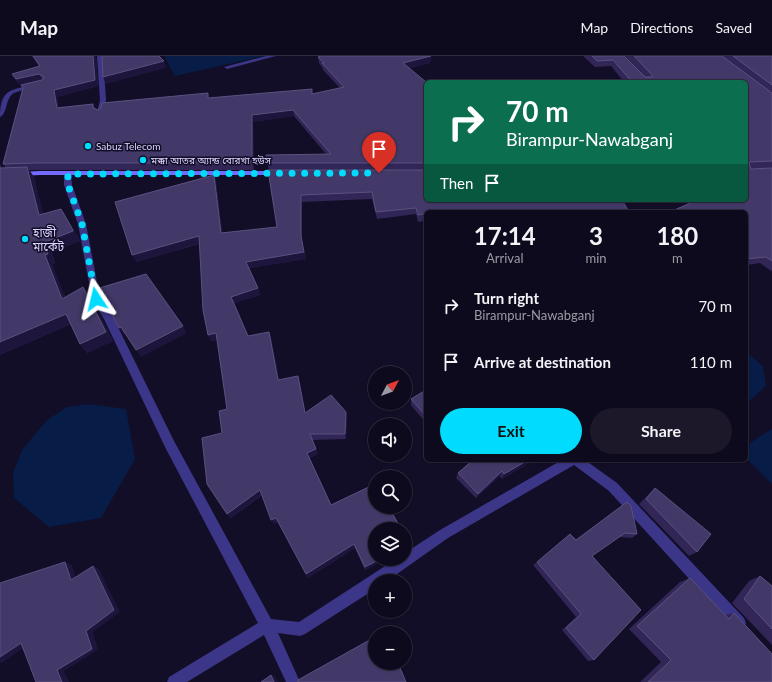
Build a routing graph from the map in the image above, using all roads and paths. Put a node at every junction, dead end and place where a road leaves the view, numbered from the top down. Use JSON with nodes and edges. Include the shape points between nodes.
{"nodes":[{"id":1,"x":100,"y":56,"type":"edge"},
{"id":2,"x":273,"y":56,"type":"edge"},
{"id":3,"x":227,"y":67,"type":"dead end"},
{"id":4,"x":43,"y":84,"type":"edge"},
{"id":5,"x":100,"y":113,"type":"edge"},
{"id":6,"x":0,"y":115,"type":"edge"},
{"id":7,"x":291,"y":173,"type":"edge"},
{"id":8,"x":68,"y":174,"type":"junction"},
{"id":9,"x":0,"y":175,"type":"edge"},
{"id":10,"x":569,"y":462,"type":"edge"},
{"id":11,"x":579,"y":462,"type":"edge"},
{"id":12,"x":267,"y":626,"type":"junction"},
{"id":13,"x":747,"y":631,"type":"edge"},
{"id":14,"x":174,"y":682,"type":"edge"},
{"id":15,"x":293,"y":682,"type":"edge"}],
"edges":[{"from":1,"to":5,"type":"street","via":[[103,100]]},
{"from":2,"to":3,"type":"street"},
{"from":4,"to":6,"type":"street","via":[[11,92]]},
{"from":7,"to":8,"type":"main road"},
{"from":8,"to":9,"type":"main road"},
{"from":8,"to":12,"type":"street","via":[[68,185],[82,224],[96,299],[108,317],[170,445]]},
{"from":10,"to":12,"type":"street","via":[[444,534],[300,629]]},
{"from":11,"to":13,"type":"street","via":[[613,487]]},
{"from":12,"to":14,"type":"street"},
{"from":12,"to":15,"type":"street"}]}
